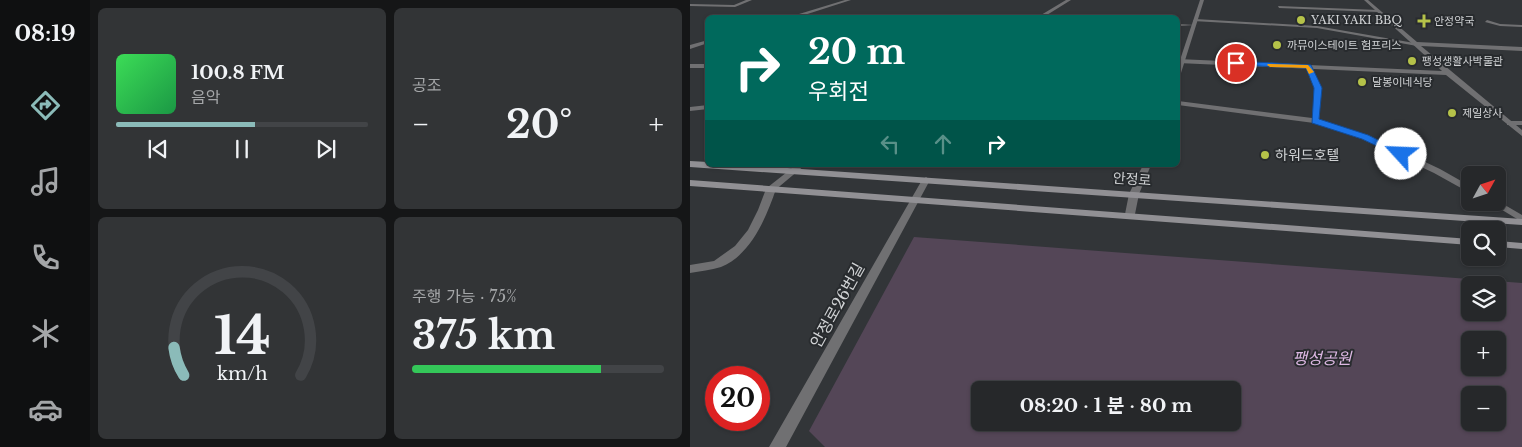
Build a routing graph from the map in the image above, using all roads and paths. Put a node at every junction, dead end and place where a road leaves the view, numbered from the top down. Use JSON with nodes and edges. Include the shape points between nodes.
{"nodes":[{"id":1,"x":750,"y":0,"type":"edge"},
{"id":2,"x":849,"y":0,"type":"edge"},
{"id":3,"x":1069,"y":0,"type":"edge"},
{"id":4,"x":1202,"y":0,"type":"edge"},
{"id":5,"x":1366,"y":0,"type":"edge"},
{"id":6,"x":690,"y":5,"type":"edge"},
{"id":7,"x":1279,"y":7,"type":"dead end"},
{"id":8,"x":1378,"y":11,"type":"junction"},
{"id":9,"x":798,"y":15,"type":"edge"},
{"id":10,"x":1043,"y":15,"type":"edge"},
{"id":11,"x":1486,"y":21,"type":"dead end"},
{"id":12,"x":1194,"y":23,"type":"junction"},
{"id":13,"x":1180,"y":24,"type":"edge"},
{"id":14,"x":1522,"y":26,"type":"edge"},
{"id":15,"x":690,"y":40,"type":"edge"},
{"id":16,"x":705,"y":41,"type":"edge"},
{"id":17,"x":705,"y":42,"type":"edge"},
{"id":18,"x":1416,"y":44,"type":"junction"},
{"id":19,"x":690,"y":47,"type":"edge"},
{"id":20,"x":1522,"y":49,"type":"edge"},
{"id":21,"x":1180,"y":58,"type":"edge"},
{"id":22,"x":1180,"y":61,"type":"edge"},
{"id":23,"x":690,"y":66,"type":"edge"},
{"id":24,"x":705,"y":66,"type":"edge"},
{"id":25,"x":1308,"y":66,"type":"junction"},
{"id":26,"x":1448,"y":73,"type":"junction"},
{"id":27,"x":1180,"y":104,"type":"edge"},
{"id":28,"x":705,"y":107,"type":"edge"},
{"id":29,"x":690,"y":109,"type":"edge"},
{"id":30,"x":1315,"y":121,"type":"junction"},
{"id":31,"x":1510,"y":123,"type":"junction"},
{"id":32,"x":1522,"y":123,"type":"edge"},
{"id":33,"x":1522,"y":134,"type":"edge"},
{"id":34,"x":690,"y":164,"type":"edge"},
{"id":35,"x":705,"y":165,"type":"edge"},
{"id":36,"x":736,"y":167,"type":"edge"},
{"id":37,"x":798,"y":167,"type":"edge"},
{"id":38,"x":1146,"y":167,"type":"edge"},
{"id":39,"x":792,"y":171,"type":"junction"},
{"id":40,"x":926,"y":180,"type":"junction"},
{"id":41,"x":690,"y":183,"type":"edge"},
{"id":42,"x":1461,"y":185,"type":"edge"},
{"id":43,"x":771,"y":189,"type":"junction"},
{"id":44,"x":1134,"y":194,"type":"junction"},
{"id":45,"x":914,"y":201,"type":"junction"},
{"id":46,"x":1506,"y":211,"type":"edge"},
{"id":47,"x":1130,"y":214,"type":"junction"},
{"id":48,"x":1522,"y":221,"type":"edge"},
{"id":49,"x":1461,"y":241,"type":"edge"},
{"id":50,"x":1506,"y":245,"type":"edge"},
{"id":51,"x":1522,"y":246,"type":"edge"},
{"id":52,"x":690,"y":269,"type":"edge"},
{"id":53,"x":777,"y":447,"type":"edge"}],
"edges":[{"from":1,"to":6,"type":"street","via":[[735,6]]},
{"from":2,"to":9,"type":"street"},
{"from":3,"to":10,"type":"street"},
{"from":4,"to":12,"type":"street"},
{"from":5,"to":8,"type":"street"},
{"from":7,"to":8,"type":"street"},
{"from":8,"to":18,"type":"street"},
{"from":11,"to":14,"type":"street"},
{"from":12,"to":13,"type":"street"},
{"from":12,"to":18,"type":"street","via":[[1317,27]]},
{"from":12,"to":21,"type":"street"},
{"from":15,"to":16,"type":"street"},
{"from":17,"to":19,"type":"street"},
{"from":18,"to":20,"type":"street"},
{"from":18,"to":26,"type":"street"},
{"from":22,"to":25,"type":"street"},
{"from":23,"to":24,"type":"street"},
{"from":25,"to":26,"type":"street"},
{"from":25,"to":30,"type":"street","via":[[1318,88]]},
{"from":26,"to":31,"type":"street"},
{"from":27,"to":30,"type":"street"},
{"from":28,"to":29,"type":"street"},
{"from":30,"to":42,"type":"street","via":[[1365,137]]},
{"from":31,"to":32,"type":"street"},
{"from":31,"to":33,"type":"street"},
{"from":34,"to":35,"type":"main road","name":"안정로"},
{"from":36,"to":39,"type":"main road","name":"안정로"},
{"from":37,"to":39,"type":"street"},
{"from":38,"to":44,"type":"street"},
{"from":39,"to":40,"type":"main road","name":"안정로"},
{"from":39,"to":43,"type":"street"},
{"from":40,"to":44,"type":"main road","name":"안정로"},
{"from":40,"to":45,"type":"street","name":"안정로26번길"},
{"from":41,"to":43,"type":"main road"},
{"from":43,"to":45,"type":"main road"},
{"from":43,"to":52,"type":"street","via":[[746,243],[720,263]]},
{"from":44,"to":47,"type":"street"},
{"from":44,"to":48,"type":"main road","name":"안정로"},
{"from":45,"to":47,"type":"main road"},
{"from":45,"to":53,"type":"street","name":"안정로26번길"},
{"from":46,"to":48,"type":"street"},
{"from":47,"to":49,"type":"main road"},
{"from":50,"to":51,"type":"main road"}]}
